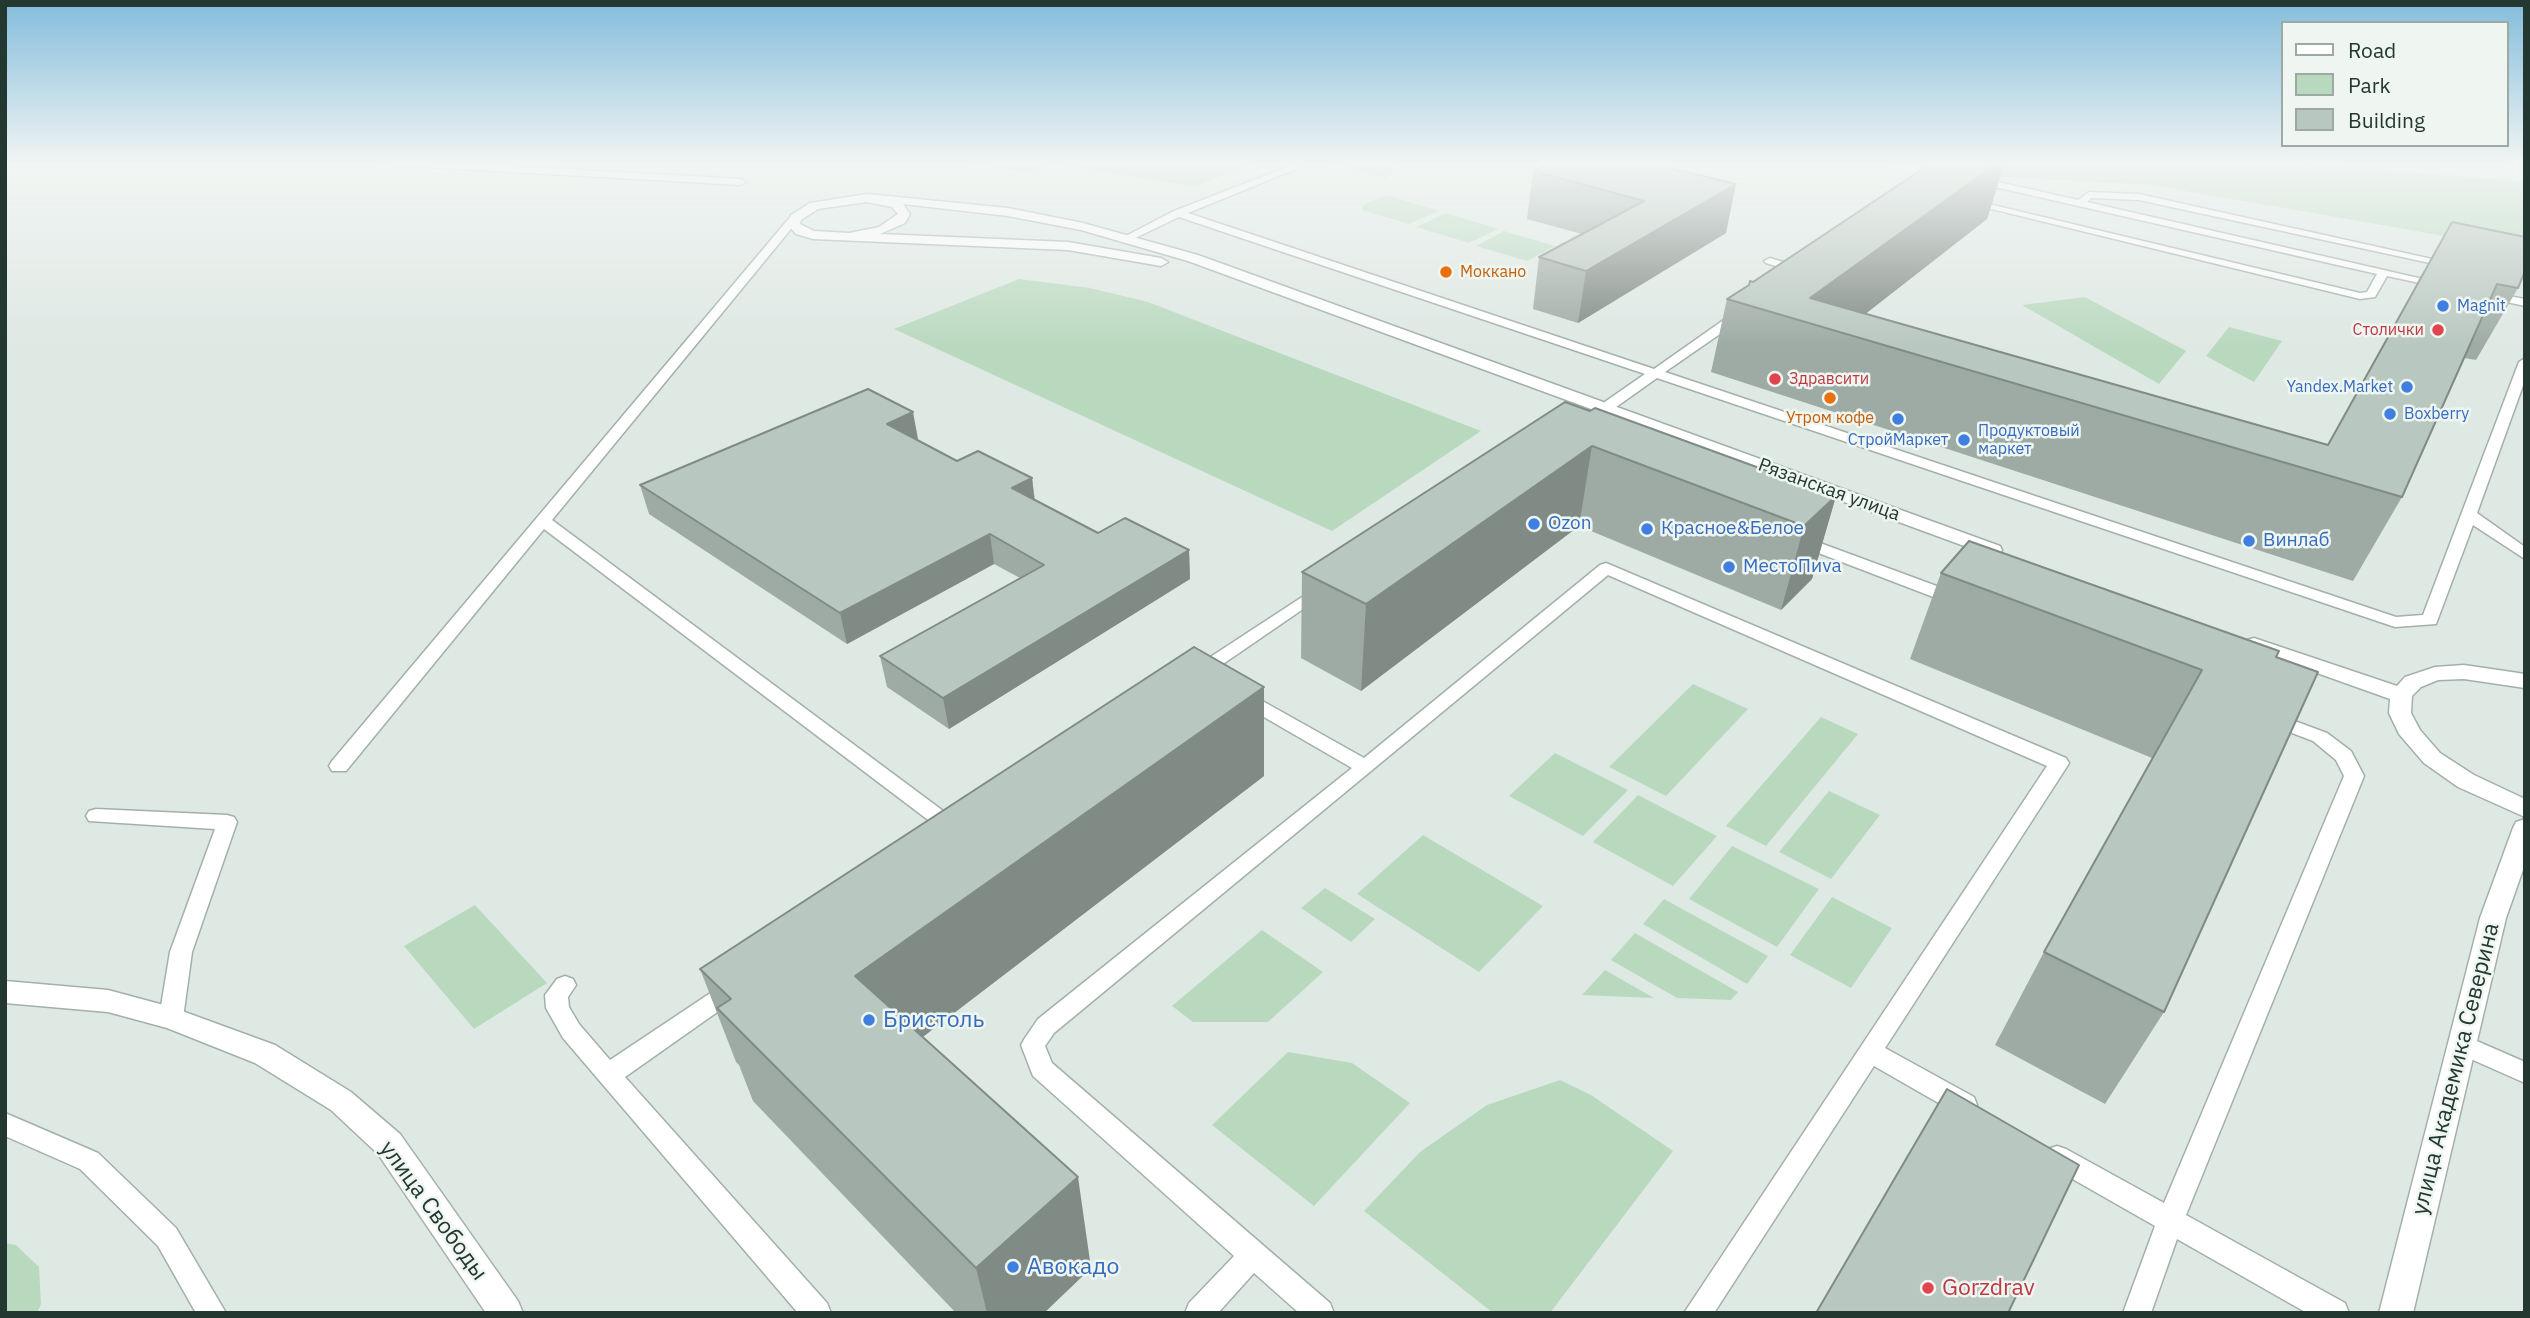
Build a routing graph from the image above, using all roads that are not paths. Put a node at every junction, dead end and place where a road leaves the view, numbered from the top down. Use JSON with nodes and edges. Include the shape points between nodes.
{"nodes":[{"id":1,"x":791,"y":224,"type":"edge"},
{"id":2,"x":794,"y":224,"type":"edge"},
{"id":3,"x":895,"y":224,"type":"edge"},
{"id":4,"x":1066,"y":224,"type":"edge"},
{"id":5,"x":1157,"y":224,"type":"edge"},
{"id":6,"x":1209,"y":224,"type":"edge"},
{"id":7,"x":2057,"y":224,"type":"edge"},
{"id":8,"x":2170,"y":224,"type":"edge"},
{"id":9,"x":2260,"y":224,"type":"edge"},
{"id":10,"x":849,"y":237,"type":"junction"},
{"id":11,"x":1125,"y":239,"type":"junction"},
{"id":12,"x":1770,"y":261,"type":"dead end"},
{"id":13,"x":1814,"y":262,"type":"edge"},
{"id":14,"x":2469,"y":269,"type":"edge"},
{"id":15,"x":1802,"y":271,"type":"junction"},
{"id":16,"x":2384,"y":272,"type":"junction"},
{"id":17,"x":1792,"y":278,"type":"edge"},
{"id":18,"x":1259,"y":284,"type":"junction"},
{"id":19,"x":2449,"y":286,"type":"edge"},
{"id":20,"x":2475,"y":292,"type":"edge"},
{"id":21,"x":2525,"y":303,"type":"edge"},
{"id":22,"x":1750,"y":308,"type":"edge"},
{"id":23,"x":2525,"y":362,"type":"edge"},
{"id":24,"x":1654,"y":374,"type":"junction"},
{"id":25,"x":2520,"y":388,"type":"edge"},
{"id":26,"x":1604,"y":409,"type":"junction"},
{"id":27,"x":2469,"y":514,"type":"junction"},
{"id":28,"x":543,"y":521,"type":"junction"},
{"id":29,"x":1784,"y":534,"type":"edge"},
{"id":30,"x":2525,"y":554,"type":"edge"},
{"id":31,"x":2008,"y":555,"type":"edge"},
{"id":32,"x":1335,"y":580,"type":"edge"},
{"id":33,"x":1976,"y":607,"type":"edge"},
{"id":34,"x":2240,"y":639,"type":"edge"},
{"id":35,"x":1213,"y":681,"type":"junction"},
{"id":36,"x":2525,"y":681,"type":"edge"},
{"id":37,"x":1176,"y":688,"type":"edge"},
{"id":38,"x":2401,"y":695,"type":"junction"},
{"id":39,"x":2255,"y":712,"type":"edge"},
{"id":40,"x":339,"y":766,"type":"dead end"},
{"id":41,"x":1365,"y":767,"type":"junction"},
{"id":42,"x":2525,"y":809,"type":"edge"},
{"id":43,"x":96,"y":816,"type":"dead end"},
{"id":44,"x":2525,"y":828,"type":"edge"},
{"id":45,"x":940,"y":848,"type":"edge"},
{"id":46,"x":754,"y":975,"type":"edge"},
{"id":47,"x":565,"y":985,"type":"dead end"},
{"id":48,"x":5,"y":992,"type":"edge"},
{"id":49,"x":171,"y":1018,"type":"junction"},
{"id":50,"x":2463,"y":1045,"type":"junction"},
{"id":51,"x":1868,"y":1051,"type":"junction"},
{"id":52,"x":2525,"y":1073,"type":"edge"},
{"id":53,"x":608,"y":1075,"type":"junction"},
{"id":54,"x":1990,"y":1119,"type":"edge"},
{"id":55,"x":5,"y":1124,"type":"edge"},
{"id":56,"x":2039,"y":1146,"type":"edge"},
{"id":57,"x":2170,"y":1221,"type":"junction"},
{"id":58,"x":1253,"y":1255,"type":"junction"},
{"id":59,"x":212,"y":1313,"type":"edge"},
{"id":60,"x":506,"y":1313,"type":"edge"},
{"id":61,"x":817,"y":1313,"type":"edge"},
{"id":62,"x":1199,"y":1313,"type":"edge"},
{"id":63,"x":1320,"y":1313,"type":"edge"},
{"id":64,"x":1698,"y":1313,"type":"edge"},
{"id":65,"x":2137,"y":1313,"type":"edge"},
{"id":66,"x":2335,"y":1313,"type":"edge"},
{"id":67,"x":2396,"y":1313,"type":"edge"}],
"edges":[{"from":1,"to":28,"type":"lane"},
{"from":2,"to":10,"type":"street","via":[[800,231]]},
{"from":3,"to":10,"type":"street"},
{"from":4,"to":11,"type":"street","name":"Рязанская улица"},
{"from":5,"to":11,"type":"lane"},
{"from":6,"to":24,"type":"lane"},
{"from":7,"to":16,"type":"lane","via":[[2360,296],[2371,295]]},
{"from":8,"to":16,"type":"lane"},
{"from":9,"to":14,"type":"lane"},
{"from":10,"to":18,"type":"street","name":"Рязанская улица","via":[[1068,246]]},
{"from":11,"to":18,"type":"street","name":"Рязанская улица","via":[[1193,258]]},
{"from":12,"to":15,"type":"lane"},
{"from":13,"to":15,"type":"lane"},
{"from":15,"to":17,"type":"lane"},
{"from":16,"to":19,"type":"lane"},
{"from":18,"to":26,"type":"street","name":"Рязанская улица"},
{"from":20,"to":21,"type":"lane"},
{"from":22,"to":24,"type":"lane"},
{"from":23,"to":25,"type":"lane"},
{"from":24,"to":26,"type":"lane"},
{"from":24,"to":27,"type":"lane","via":[[2395,622],[2430,620]]},
{"from":25,"to":27,"type":"lane"},
{"from":26,"to":31,"type":"street","name":"Рязанская улица"},
{"from":27,"to":30,"type":"lane"},
{"from":28,"to":40,"type":"lane"},
{"from":28,"to":45,"type":"lane","via":[[966,830]]},
{"from":29,"to":33,"type":"lane"},
{"from":32,"to":35,"type":"lane"},
{"from":34,"to":38,"type":"street"},
{"from":35,"to":37,"type":"lane"},
{"from":35,"to":41,"type":"lane"},
{"from":36,"to":38,"type":"street","via":[[2464,672],[2435,674],[2413,682]]},
{"from":38,"to":42,"type":"street","via":[[2400,713],[2410,734],[2432,758],[2466,781]]},
{"from":39,"to":57,"type":"lane","via":[[2320,737],[2344,756],[2354,776]]},
{"from":41,"to":51,"type":"lane","via":[[1606,568],[2059,763]]},
{"from":41,"to":58,"type":"lane","via":[[1046,1026],[1033,1045],[1042,1069]]},
{"from":43,"to":49,"type":"lane","via":[[227,822],[181,952]]},
{"from":44,"to":50,"type":"street","name":"улица Академика Северина","via":[[2493,918]]},
{"from":46,"to":53,"type":"lane"},
{"from":47,"to":53,"type":"lane","via":[[556,995],[558,1008]]},
{"from":48,"to":49,"type":"street","name":"улица Свободы","via":[[108,1001]]},
{"from":49,"to":60,"type":"street","name":"улица Свободы","via":[[265,1054],[341,1101],[389,1144]]},
{"from":50,"to":52,"type":"lane"},
{"from":50,"to":67,"type":"street","name":"улица Академика Северина"},
{"from":51,"to":54,"type":"lane"},
{"from":51,"to":64,"type":"lane"},
{"from":53,"to":61,"type":"lane"},
{"from":55,"to":59,"type":"lane","via":[[89,1161],[167,1237]]},
{"from":56,"to":57,"type":"lane"},
{"from":57,"to":65,"type":"lane"},
{"from":57,"to":66,"type":"lane"},
{"from":58,"to":62,"type":"lane"},
{"from":58,"to":63,"type":"lane"}]}
